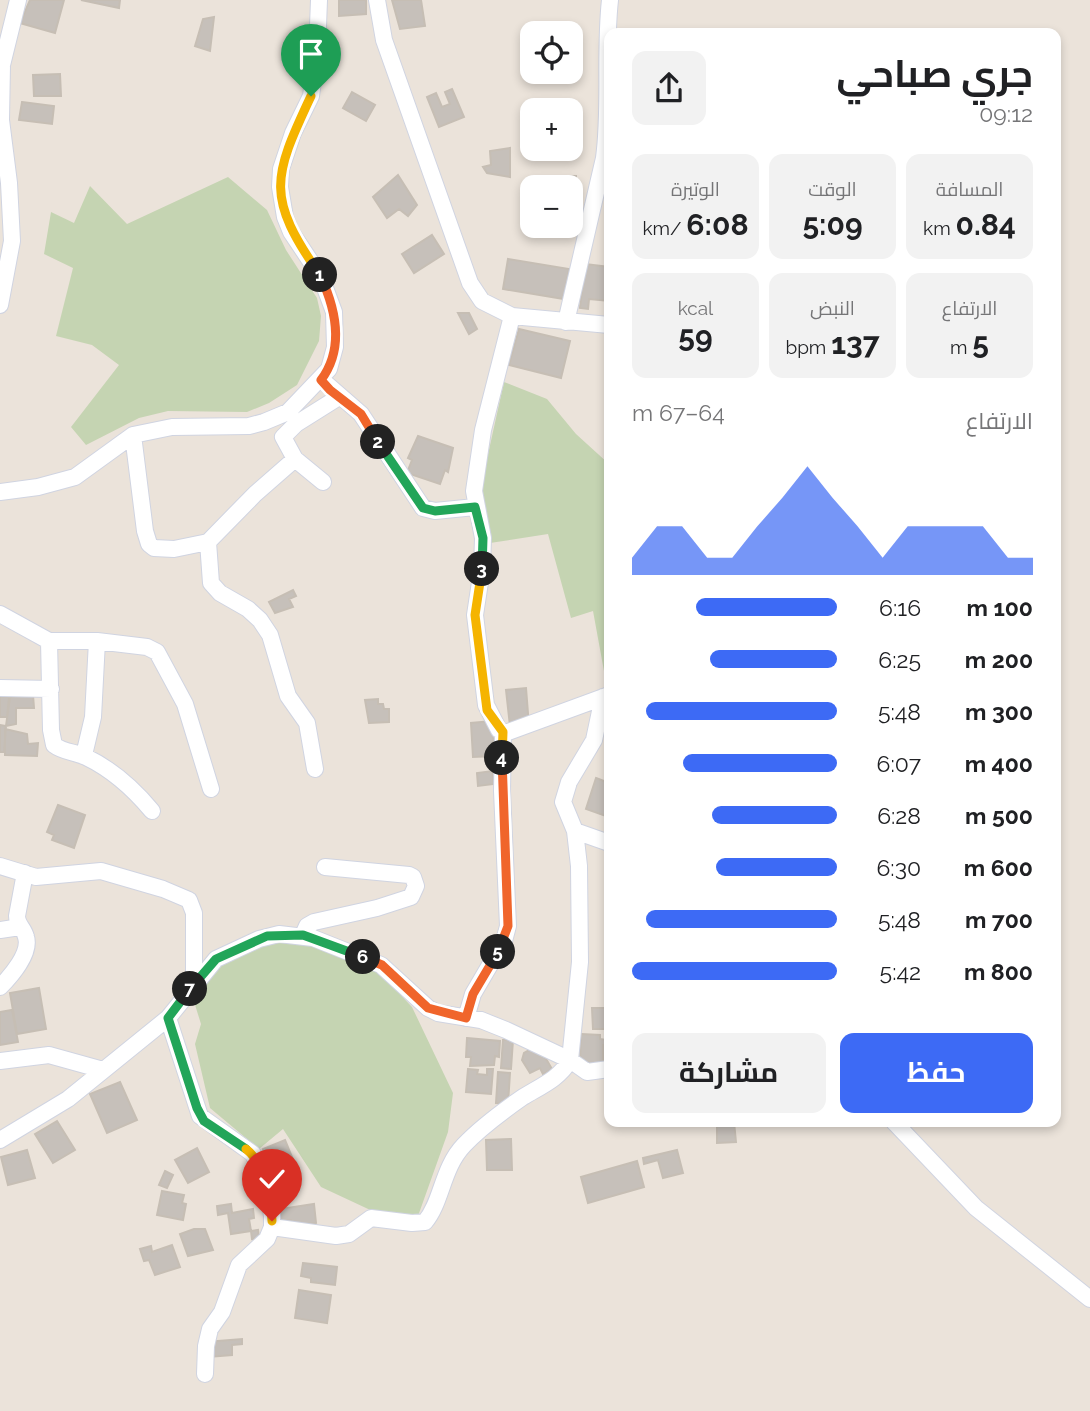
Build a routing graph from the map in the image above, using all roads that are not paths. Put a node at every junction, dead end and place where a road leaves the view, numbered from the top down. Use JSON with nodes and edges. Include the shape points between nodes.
{"nodes":[{"id":1,"x":18,"y":0,"type":"edge"},
{"id":2,"x":319,"y":0,"type":"edge"},
{"id":3,"x":377,"y":0,"type":"edge"},
{"id":4,"x":610,"y":0,"type":"edge"},
{"id":5,"x":607,"y":28,"type":"edge"},
{"id":6,"x":604,"y":158,"type":"edge"},
{"id":7,"x":1,"y":296,"type":"edge"},
{"id":8,"x":512,"y":316,"type":"junction"},
{"id":9,"x":566,"y":322,"type":"junction"},
{"id":10,"x":604,"y":325,"type":"edge"},
{"id":11,"x":321,"y":380,"type":"junction"},
{"id":12,"x":339,"y":397,"type":"junction"},
{"id":13,"x":133,"y":435,"type":"junction"},
{"id":14,"x":295,"y":459,"type":"junction"},
{"id":15,"x":323,"y":482,"type":"dead end"},
{"id":16,"x":0,"y":492,"type":"edge"},
{"id":17,"x":475,"y":507,"type":"junction"},
{"id":18,"x":208,"y":542,"type":"junction"},
{"id":19,"x":0,"y":614,"type":"edge"},
{"id":20,"x":50,"y":641,"type":"junction"},
{"id":21,"x":97,"y":641,"type":"junction"},
{"id":22,"x":0,"y":688,"type":"edge"},
{"id":23,"x":51,"y":689,"type":"junction"},
{"id":24,"x":604,"y":697,"type":"edge"},
{"id":25,"x":604,"y":703,"type":"edge"},
{"id":26,"x":503,"y":732,"type":"junction"},
{"id":27,"x":83,"y":755,"type":"junction"},
{"id":28,"x":315,"y":769,"type":"dead end"},
{"id":29,"x":211,"y":789,"type":"dead end"},
{"id":30,"x":152,"y":811,"type":"dead end"},
{"id":31,"x":575,"y":831,"type":"junction"},
{"id":32,"x":604,"y":841,"type":"edge"},
{"id":33,"x":0,"y":866,"type":"edge"},
{"id":34,"x":324,"y":867,"type":"dead end"},
{"id":35,"x":25,"y":873,"type":"junction"},
{"id":36,"x":20,"y":927,"type":"junction"},
{"id":37,"x":0,"y":929,"type":"edge"},
{"id":38,"x":303,"y":935,"type":"junction"},
{"id":39,"x":194,"y":984,"type":"junction"},
{"id":40,"x":0,"y":987,"type":"edge"},
{"id":41,"x":168,"y":1018,"type":"junction"},
{"id":42,"x":466,"y":1018,"type":"junction"},
{"id":43,"x":569,"y":1060,"type":"junction"},
{"id":44,"x":0,"y":1061,"type":"edge"},
{"id":45,"x":103,"y":1070,"type":"junction"},
{"id":46,"x":604,"y":1070,"type":"edge"},
{"id":47,"x":899,"y":1127,"type":"edge"},
{"id":48,"x":0,"y":1140,"type":"edge"},
{"id":49,"x":272,"y":1227,"type":"junction"},
{"id":50,"x":1090,"y":1299,"type":"edge"},
{"id":51,"x":205,"y":1374,"type":"dead end"}],
"edges":[{"from":1,"to":7,"type":"street","via":[[2,65],[1,120],[12,241]]},
{"from":2,"to":11,"type":"street","via":[[311,96],[285,157],[280,187],[285,217],[321,276],[334,312],[333,360]]},
{"from":3,"to":8,"type":"street","via":[[384,40],[470,284],[482,301]]},
{"from":4,"to":5,"type":"street"},
{"from":6,"to":9,"type":"street"},
{"from":8,"to":9,"type":"street"},
{"from":8,"to":17,"type":"street","via":[[482,430]]},
{"from":9,"to":10,"type":"street"},
{"from":11,"to":12,"type":"street"},
{"from":11,"to":13,"type":"street","via":[[288,412],[264,422],[172,427]]},
{"from":12,"to":14,"type":"street","via":[[284,435]]},
{"from":12,"to":17,"type":"street","via":[[361,414],[423,508]]},
{"from":13,"to":16,"type":"street","via":[[75,477]]},
{"from":13,"to":18,"type":"street","via":[[149,544],[174,549]]},
{"from":14,"to":15,"type":"street"},
{"from":14,"to":18,"type":"street"},
{"from":17,"to":26,"type":"street","via":[[483,538],[475,615],[487,710]]},
{"from":18,"to":28,"type":"street","via":[[211,583],[219,593],[248,609],[270,635],[282,682],[307,723]]},
{"from":19,"to":20,"type":"street"},
{"from":20,"to":21,"type":"street"},
{"from":20,"to":23,"type":"street"},
{"from":21,"to":27,"type":"street","via":[[93,717]]},
{"from":21,"to":29,"type":"street","via":[[157,652],[185,705]]},
{"from":22,"to":23,"type":"street"},
{"from":23,"to":27,"type":"street","via":[[54,745]]},
{"from":24,"to":26,"type":"street"},
{"from":25,"to":31,"type":"street","via":[[594,740],[564,797]]},
{"from":26,"to":42,"type":"street","via":[[507,934],[473,994]]},
{"from":27,"to":30,"type":"street","via":[[122,779]]},
{"from":31,"to":32,"type":"street"},
{"from":31,"to":43,"type":"street","via":[[580,962]]},
{"from":33,"to":35,"type":"street"},
{"from":34,"to":38,"type":"street","via":[[409,875],[416,886],[411,897],[314,922]]},
{"from":35,"to":36,"type":"street","via":[[17,916]]},
{"from":35,"to":39,"type":"street","via":[[44,877],[102,871],[189,900],[194,913]]},
{"from":36,"to":37,"type":"street"},
{"from":36,"to":40,"type":"street","via":[[27,945]]},
{"from":38,"to":39,"type":"street","via":[[267,936],[234,949],[208,966]]},
{"from":38,"to":42,"type":"street","via":[[382,965],[428,1008]]},
{"from":39,"to":41,"type":"street"},
{"from":41,"to":45,"type":"street"},
{"from":41,"to":49,"type":"street","via":[[200,1116],[253,1154],[264,1174]]},
{"from":42,"to":43,"type":"street","via":[[506,1030]]},
{"from":43,"to":46,"type":"street","via":[[587,1072]]},
{"from":43,"to":49,"type":"street","via":[[552,1080],[500,1113],[453,1157],[425,1222],[371,1218],[349,1234],[337,1236]]},
{"from":44,"to":45,"type":"street","via":[[49,1055]]},
{"from":45,"to":48,"type":"street","via":[[68,1099]]},
{"from":47,"to":50,"type":"street","via":[[976,1208]]},
{"from":49,"to":51,"type":"street","via":[[267,1239],[243,1259],[234,1275],[222,1312],[207,1337]]}]}
